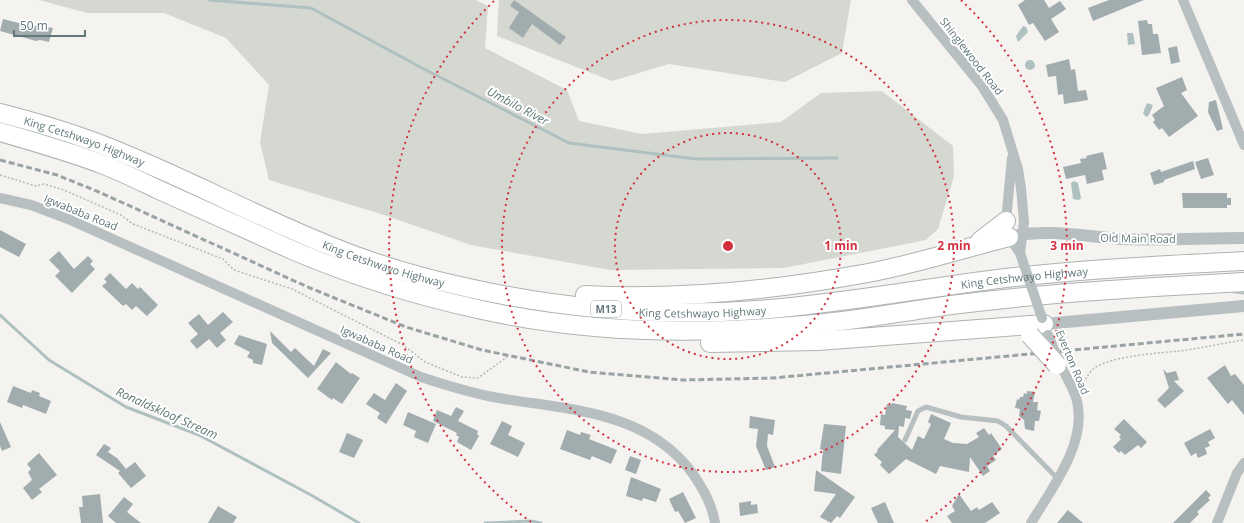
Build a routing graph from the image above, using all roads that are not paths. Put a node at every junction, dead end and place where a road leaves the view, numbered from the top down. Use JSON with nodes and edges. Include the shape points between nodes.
{"nodes":[{"id":1,"x":912,"y":0,"type":"edge"},
{"id":2,"x":1183,"y":0,"type":"edge"},
{"id":3,"x":0,"y":113,"type":"edge"},
{"id":4,"x":0,"y":132,"type":"edge"},
{"id":5,"x":1244,"y":144,"type":"edge"},
{"id":6,"x":1013,"y":154,"type":"junction"},
{"id":7,"x":0,"y":198,"type":"edge"},
{"id":8,"x":1013,"y":230,"type":"junction"},
{"id":9,"x":1244,"y":238,"type":"edge"},
{"id":10,"x":1244,"y":261,"type":"edge"},
{"id":11,"x":1244,"y":282,"type":"edge"},
{"id":12,"x":1218,"y":284,"type":"junction"},
{"id":13,"x":468,"y":288,"type":"junction"},
{"id":14,"x":1244,"y":292,"type":"edge"},
{"id":15,"x":1244,"y":306,"type":"edge"},
{"id":16,"x":484,"y":311,"type":"junction"},
{"id":17,"x":1043,"y":321,"type":"junction"},
{"id":18,"x":1013,"y":325,"type":"junction"},
{"id":19,"x":1060,"y":367,"type":"junction"},
{"id":20,"x":905,"y":440,"type":"dead end"},
{"id":21,"x":1244,"y":463,"type":"edge"},
{"id":22,"x":1057,"y":478,"type":"junction"},
{"id":23,"x":715,"y":523,"type":"edge"},
{"id":24,"x":1031,"y":523,"type":"edge"},
{"id":25,"x":1217,"y":523,"type":"edge"}],
"edges":[{"from":1,"to":6,"type":"street","name":"Shinglewood Road","via":[[990,98],[1005,125]]},
{"from":2,"to":5,"type":"street"},
{"from":3,"to":13,"type":"highway","name":"King Cetshwayo Highway","number":"M13","via":[[113,149],[328,245],[390,267]]},
{"from":4,"to":16,"type":"highway","name":"King Cetshwayo Highway","number":"M13","via":[[107,166],[293,250],[353,274],[406,292]]},
{"from":6,"to":8,"type":"street","name":"Shinglewood Road"},
{"from":6,"to":8,"type":"street","name":"Shinglewood Road","via":[[1021,188]]},
{"from":7,"to":23,"type":"street","name":"Igwababa Road","via":[[31,204],[68,218],[420,377],[451,388],[610,417],[634,426],[661,442],[685,463],[702,487]]},
{"from":8,"to":9,"type":"street","name":"Old Main Road","via":[[1134,239]]},
{"from":8,"to":13,"type":"highway","via":[[975,246],[868,273],[788,286],[718,293],[622,296],[562,294],[491,287]]},
{"from":8,"to":17,"type":"street","bridge":true},
{"from":10,"to":13,"type":"highway","name":"King Cetshwayo Highway","number":"M13","via":[[1069,271],[807,306],[717,312],[599,308]]},
{"from":11,"to":12,"type":"highway","name":"King Cetshwayo Highway","number":"M13"},
{"from":12,"to":14,"type":"lane","via":[[1229,291]]},
{"from":12,"to":16,"type":"highway","name":"King Cetshwayo Highway","number":"M13","via":[[1064,293],[818,324],[732,330],[678,331],[599,327]]},
{"from":15,"to":17,"type":"street"},
{"from":16,"to":18,"type":"highway","via":[[553,330],[611,338],[704,343],[818,342]]},
{"from":17,"to":18,"type":"highway"},
{"from":17,"to":19,"type":"street","name":"Everton Road","bridge":true},
{"from":18,"to":19,"type":"highway","bridge":true,"via":[[1030,335]]},
{"from":19,"to":22,"type":"street","name":"Everton Road","via":[[1074,393],[1079,415],[1076,439],[1069,458]]},
{"from":20,"to":22,"type":"lane","via":[[918,411],[923,408],[929,407],[956,416],[1000,421]]},
{"from":21,"to":25,"type":"street","via":[[1237,473]]},
{"from":22,"to":24,"type":"street","name":"Everton Road"}]}
